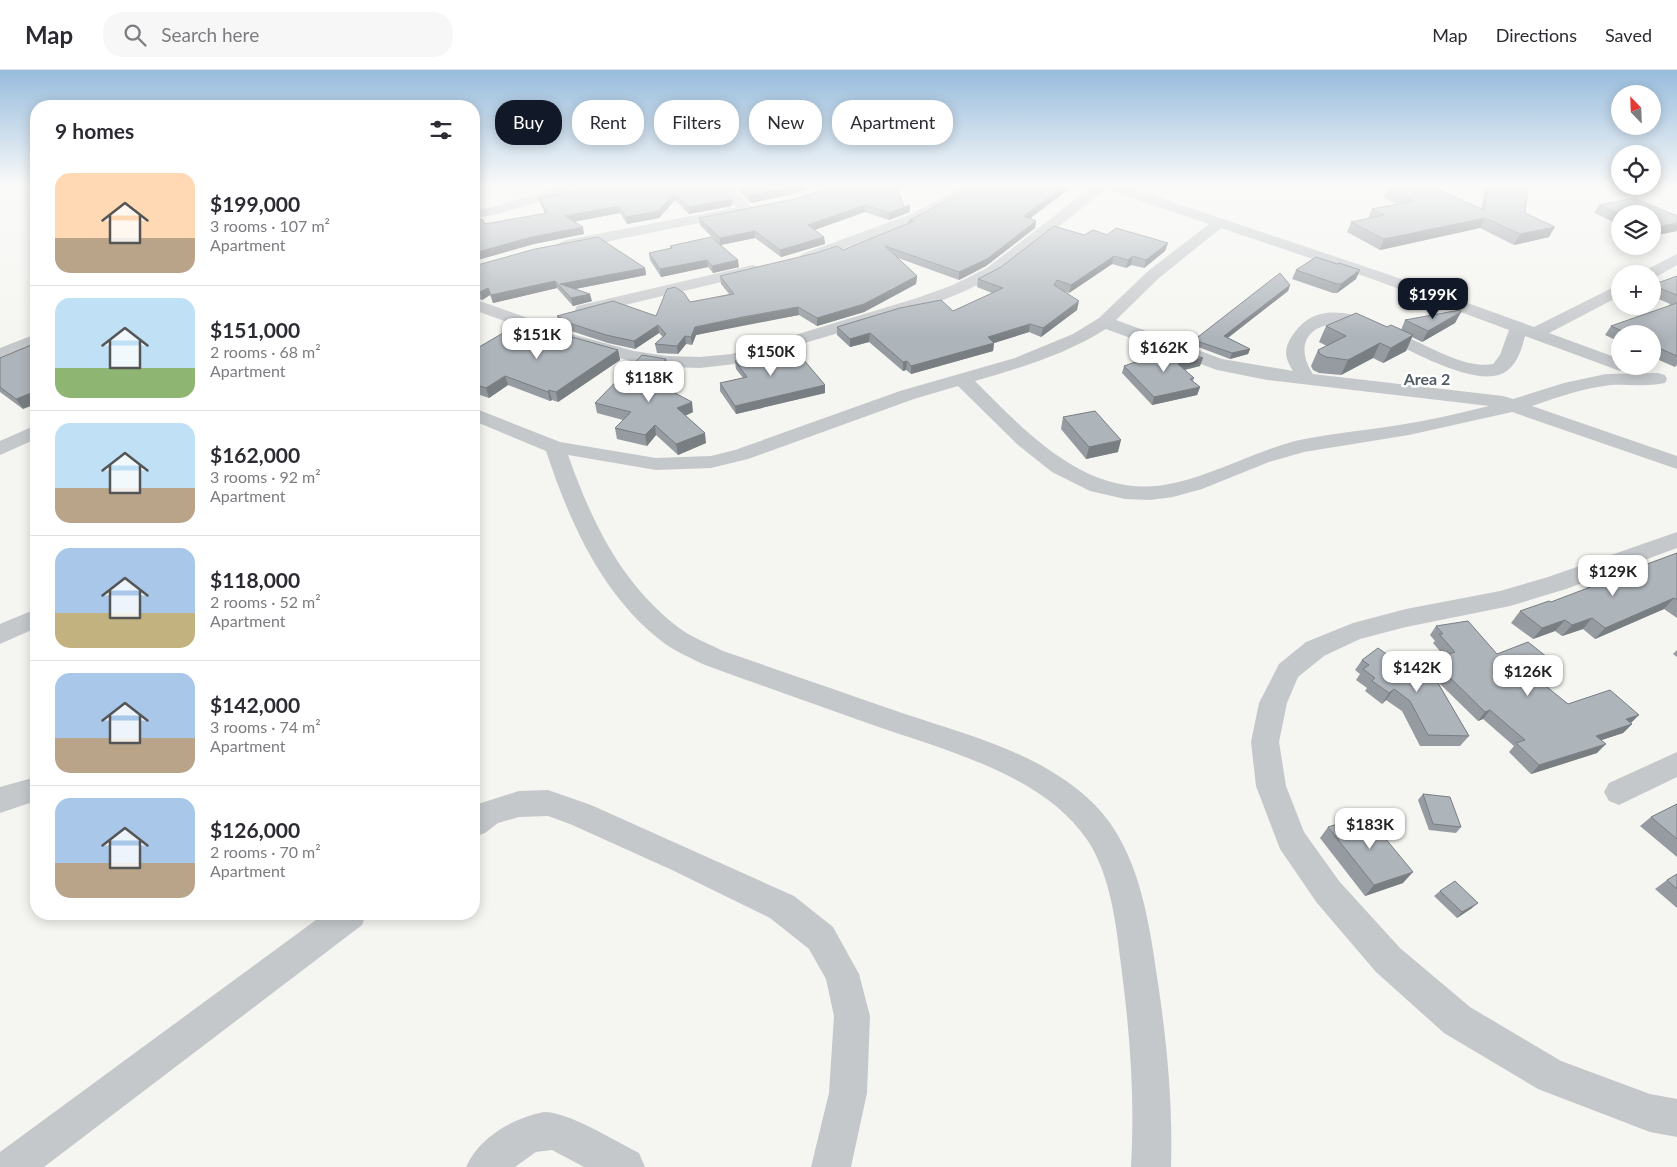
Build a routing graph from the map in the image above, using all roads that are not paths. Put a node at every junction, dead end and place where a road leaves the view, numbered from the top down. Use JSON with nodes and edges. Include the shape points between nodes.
{"nodes":[{"id":1,"x":610,"y":236,"type":"edge"},
{"id":2,"x":869,"y":236,"type":"edge"},
{"id":3,"x":1038,"y":236,"type":"edge"},
{"id":4,"x":1202,"y":236,"type":"edge"},
{"id":5,"x":1262,"y":236,"type":"edge"},
{"id":6,"x":551,"y":248,"type":"edge"},
{"id":7,"x":1677,"y":259,"type":"edge"},
{"id":8,"x":789,"y":262,"type":"edge"},
{"id":9,"x":771,"y":266,"type":"edge"},
{"id":10,"x":1661,"y":268,"type":"edge"},
{"id":11,"x":1611,"y":293,"type":"edge"},
{"id":12,"x":480,"y":306,"type":"edge"},
{"id":13,"x":1105,"y":322,"type":"junction"},
{"id":14,"x":530,"y":323,"type":"junction"},
{"id":15,"x":1528,"y":330,"type":"junction"},
{"id":16,"x":30,"y":341,"type":"edge"},
{"id":17,"x":0,"y":354,"type":"edge"},
{"id":18,"x":1611,"y":362,"type":"edge"},
{"id":19,"x":1481,"y":371,"type":"junction"},
{"id":20,"x":1648,"y":375,"type":"edge"},
{"id":21,"x":1307,"y":379,"type":"junction"},
{"id":22,"x":1658,"y":379,"type":"junction"},
{"id":23,"x":963,"y":380,"type":"junction"},
{"id":24,"x":1677,"y":386,"type":"edge"},
{"id":25,"x":1509,"y":403,"type":"junction"},
{"id":26,"x":480,"y":416,"type":"edge"},
{"id":27,"x":30,"y":434,"type":"edge"},
{"id":28,"x":555,"y":447,"type":"junction"},
{"id":29,"x":0,"y":448,"type":"edge"},
{"id":30,"x":1677,"y":463,"type":"edge"},
{"id":31,"x":1677,"y":540,"type":"edge"},
{"id":32,"x":30,"y":621,"type":"edge"},
{"id":33,"x":0,"y":635,"type":"edge"},
{"id":34,"x":1677,"y":764,"type":"edge"},
{"id":35,"x":30,"y":791,"type":"edge"},
{"id":36,"x":1618,"y":792,"type":"dead end"},
{"id":37,"x":0,"y":800,"type":"edge"},
{"id":38,"x":480,"y":820,"type":"edge"},
{"id":39,"x":342,"y":920,"type":"edge"},
{"id":40,"x":1677,"y":1118,"type":"edge"},
{"id":41,"x":12,"y":1167,"type":"edge"},
{"id":42,"x":486,"y":1167,"type":"edge"},
{"id":43,"x":625,"y":1167,"type":"edge"},
{"id":44,"x":831,"y":1167,"type":"edge"},
{"id":45,"x":1150,"y":1167,"type":"edge"}],
"edges":[{"from":1,"to":6,"type":"street"},
{"from":2,"to":8,"type":"street"},
{"from":3,"to":14,"type":"street","via":[[993,271],[959,288],[924,302],[734,359],[701,364],[673,363],[599,349]]},
{"from":4,"to":13,"type":"street","via":[[1153,275]]},
{"from":5,"to":15,"type":"street"},
{"from":7,"to":10,"type":"street"},
{"from":9,"to":14,"type":"street"},
{"from":11,"to":15,"type":"street"},
{"from":12,"to":14,"type":"street"},
{"from":13,"to":21,"type":"street","via":[[1217,364]]},
{"from":13,"to":23,"type":"street","via":[[1052,350]]},
{"from":15,"to":18,"type":"street"},
{"from":15,"to":19,"type":"street","via":[[1500,368]]},
{"from":16,"to":17,"type":"street"},
{"from":19,"to":21,"type":"street","via":[[1458,366],[1363,323],[1335,319],[1308,326],[1295,346],[1297,362]]},
{"from":19,"to":25,"type":"street"},
{"from":20,"to":22,"type":"street"},
{"from":21,"to":25,"type":"street","via":[[1404,388]]},
{"from":22,"to":24,"type":"street"},
{"from":22,"to":25,"type":"street","via":[[1606,380]]},
{"from":23,"to":25,"type":"street","via":[[1021,438],[1079,478],[1100,486],[1150,495],[1175,492],[1287,450],[1396,433]]},
{"from":23,"to":28,"type":"street","via":[[884,403],[741,455],[711,462],[656,464]]},
{"from":25,"to":30,"type":"street"},
{"from":26,"to":28,"type":"street"},
{"from":27,"to":29,"type":"street"},
{"from":28,"to":45,"type":"street","via":[[584,525],[611,573],[640,609],[675,638],[714,658],[1000,758],[1042,780],[1085,815],[1106,844],[1124,888],[1149,1042],[1154,1123]]},
{"from":31,"to":40,"type":"street","via":[[1557,583],[1500,600],[1353,632],[1315,649],[1288,671],[1273,703],[1265,742],[1271,786],[1292,838],[1328,892],[1388,960],[1457,1020],[1551,1076],[1650,1113]]},
{"from":32,"to":33,"type":"street"},
{"from":34,"to":36,"type":"street"},
{"from":35,"to":37,"type":"street"},
{"from":38,"to":44,"type":"street","via":[[489,813],[519,804],[548,803],[572,811],[782,907],[821,938],[842,974],[852,1016],[848,1093]]},
{"from":39,"to":41,"type":"street"},
{"from":42,"to":43,"type":"street","via":[[510,1145],[543,1130],[555,1131]]}]}
